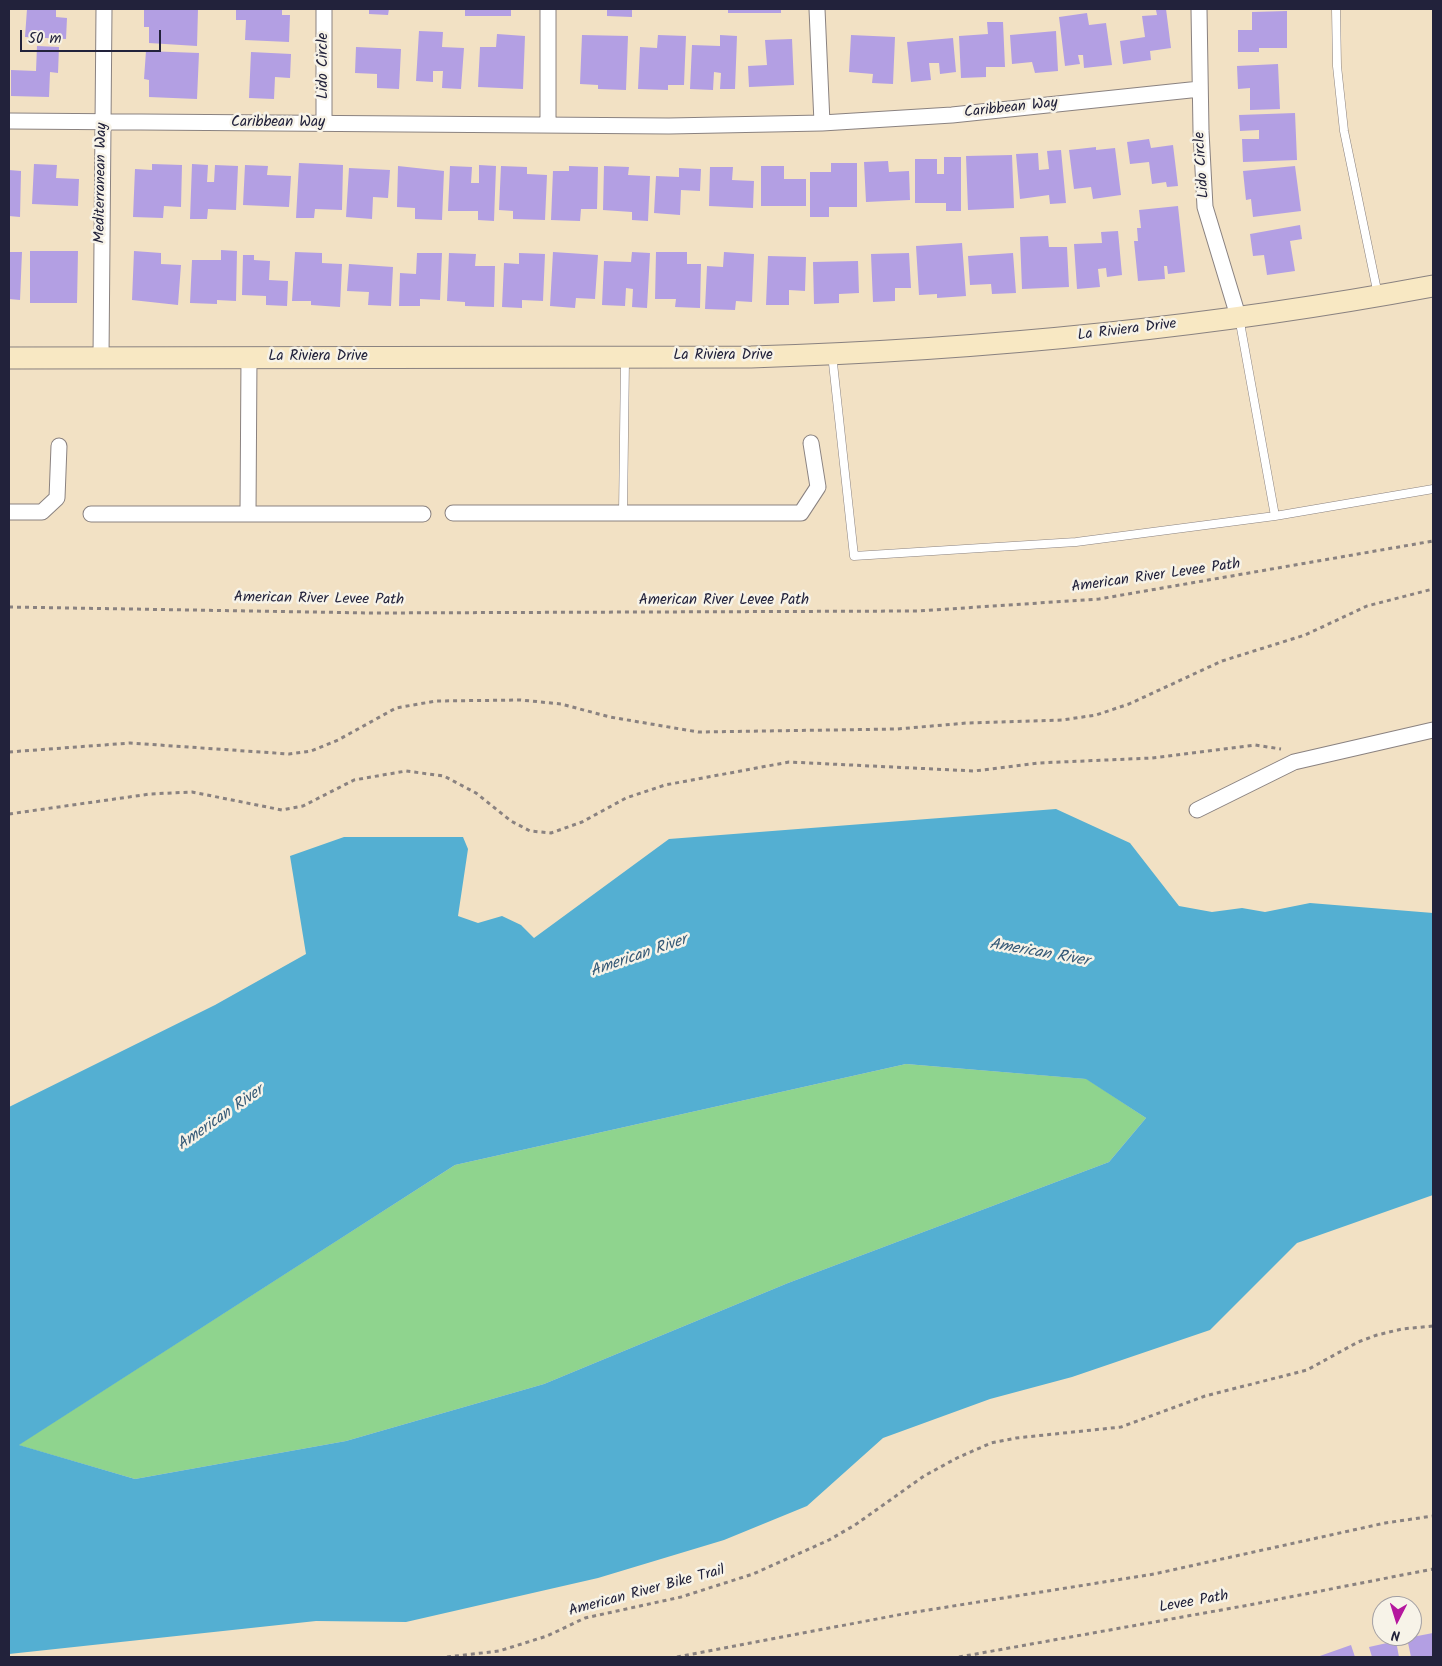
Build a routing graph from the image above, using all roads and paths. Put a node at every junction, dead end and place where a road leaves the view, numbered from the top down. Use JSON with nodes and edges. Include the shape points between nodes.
{"nodes":[{"id":1,"x":104,"y":9,"type":"edge"},
{"id":2,"x":324,"y":9,"type":"edge"},
{"id":3,"x":548,"y":9,"type":"edge"},
{"id":4,"x":817,"y":9,"type":"edge"},
{"id":5,"x":1198,"y":9,"type":"edge"},
{"id":6,"x":1336,"y":9,"type":"edge"},
{"id":7,"x":1200,"y":89,"type":"junction"},
{"id":8,"x":9,"y":121,"type":"edge"},
{"id":9,"x":103,"y":122,"type":"junction"},
{"id":10,"x":324,"y":123,"type":"junction"},
{"id":11,"x":822,"y":123,"type":"junction"},
{"id":12,"x":548,"y":125,"type":"junction"},
{"id":13,"x":1433,"y":286,"type":"edge"},
{"id":14,"x":1378,"y":296,"type":"junction"},
{"id":15,"x":1238,"y":316,"type":"junction"},
{"id":16,"x":832,"y":354,"type":"junction"},
{"id":17,"x":100,"y":357,"type":"junction"},
{"id":18,"x":249,"y":357,"type":"junction"},
{"id":19,"x":625,"y":357,"type":"junction"},
{"id":20,"x":9,"y":358,"type":"edge"},
{"id":21,"x":811,"y":443,"type":"dead end"},
{"id":22,"x":59,"y":446,"type":"dead end"},
{"id":23,"x":1433,"y":488,"type":"edge"},
{"id":24,"x":9,"y":512,"type":"edge"},
{"id":25,"x":248,"y":513,"type":"junction"},
{"id":26,"x":453,"y":513,"type":"dead end"},
{"id":27,"x":623,"y":513,"type":"junction"},
{"id":28,"x":91,"y":514,"type":"dead end"},
{"id":29,"x":423,"y":514,"type":"dead end"},
{"id":30,"x":1275,"y":516,"type":"junction"},
{"id":31,"x":1433,"y":541,"type":"edge"},
{"id":32,"x":1433,"y":589,"type":"edge"},
{"id":33,"x":9,"y":607,"type":"edge"},
{"id":34,"x":1433,"y":730,"type":"edge"},
{"id":35,"x":1282,"y":749,"type":"dead end"},
{"id":36,"x":9,"y":752,"type":"edge"},
{"id":37,"x":1196,"y":810,"type":"dead end"},
{"id":38,"x":9,"y":814,"type":"edge"},
{"id":39,"x":1433,"y":1326,"type":"edge"},
{"id":40,"x":1433,"y":1516,"type":"edge"},
{"id":41,"x":1433,"y":1569,"type":"edge"},
{"id":42,"x":447,"y":1657,"type":"edge"},
{"id":43,"x":677,"y":1657,"type":"edge"},
{"id":44,"x":959,"y":1657,"type":"edge"}],
"edges":[{"from":1,"to":9,"type":"street","name":"Mediterranean Way"},
{"from":2,"to":10,"type":"street","name":"Lido Circle"},
{"from":3,"to":12,"type":"street"},
{"from":4,"to":11,"type":"street"},
{"from":5,"to":7,"type":"street","name":"Lido Circle"},
{"from":6,"to":14,"type":"lane","via":[[1337,66],[1344,131]]},
{"from":7,"to":11,"type":"street","name":"Caribbean Way","via":[[952,115]]},
{"from":7,"to":15,"type":"street","name":"Lido Circle","via":[[1206,207]]},
{"from":8,"to":9,"type":"street","name":"Caribbean Way"},
{"from":9,"to":10,"type":"street","name":"Caribbean Way"},
{"from":9,"to":17,"type":"street","name":"Mediterranean Way"},
{"from":10,"to":12,"type":"street","name":"Caribbean Way"},
{"from":11,"to":12,"type":"street","name":"Caribbean Way"},
{"from":13,"to":14,"type":"street","name":"La Riviera Drive"},
{"from":14,"to":15,"type":"street","name":"La Riviera Drive"},
{"from":15,"to":16,"type":"street","name":"La Riviera Drive","via":[[1091,336],[961,348]]},
{"from":15,"to":30,"type":"lane"},
{"from":16,"to":19,"type":"street","name":"La Riviera Drive"},
{"from":16,"to":30,"type":"lane","via":[[854,556],[1076,542]]},
{"from":17,"to":18,"type":"street","name":"La Riviera Drive"},
{"from":17,"to":20,"type":"street","name":"La Riviera Drive"},
{"from":18,"to":19,"type":"street","name":"La Riviera Drive"},
{"from":18,"to":25,"type":"street"},
{"from":19,"to":27,"type":"lane"},
{"from":21,"to":27,"type":"street","via":[[818,488],[801,513]]},
{"from":22,"to":24,"type":"street","via":[[57,498],[42,512]]},
{"from":23,"to":30,"type":"lane"},
{"from":25,"to":28,"type":"street"},
{"from":25,"to":29,"type":"street"},
{"from":26,"to":27,"type":"street"},
{"from":31,"to":33,"type":"path","name":"American River Levee Path","via":[[1099,599],[918,611],[371,613]]},
{"from":32,"to":36,"type":"path","via":[[1367,606],[1305,635],[1222,661],[1129,704],[1096,715],[1062,720],[878,730],[698,732],[610,717],[561,704],[521,700],[436,701],[396,708],[338,740],[311,751],[289,754],[130,743]]},
{"from":34,"to":37,"type":"street","via":[[1294,762]]},
{"from":35,"to":38,"type":"path","via":[[1255,745],[1152,758],[1038,763],[974,771],[789,762],[665,785],[626,798],[582,822],[551,833],[530,831],[511,821],[476,792],[444,776],[406,771],[354,780],[303,806],[282,810],[192,792],[150,794]]},
{"from":39,"to":42,"type":"path","name":"American River Bike Trail","via":[[1377,1335],[1307,1370],[1205,1396],[1121,1427],[991,1443],[924,1476],[829,1540],[753,1574],[681,1598],[585,1618],[547,1636],[499,1651]]},
{"from":40,"to":43,"type":"path","via":[[1154,1574],[902,1614]]},
{"from":41,"to":44,"type":"path","name":"Levee Path"}]}
